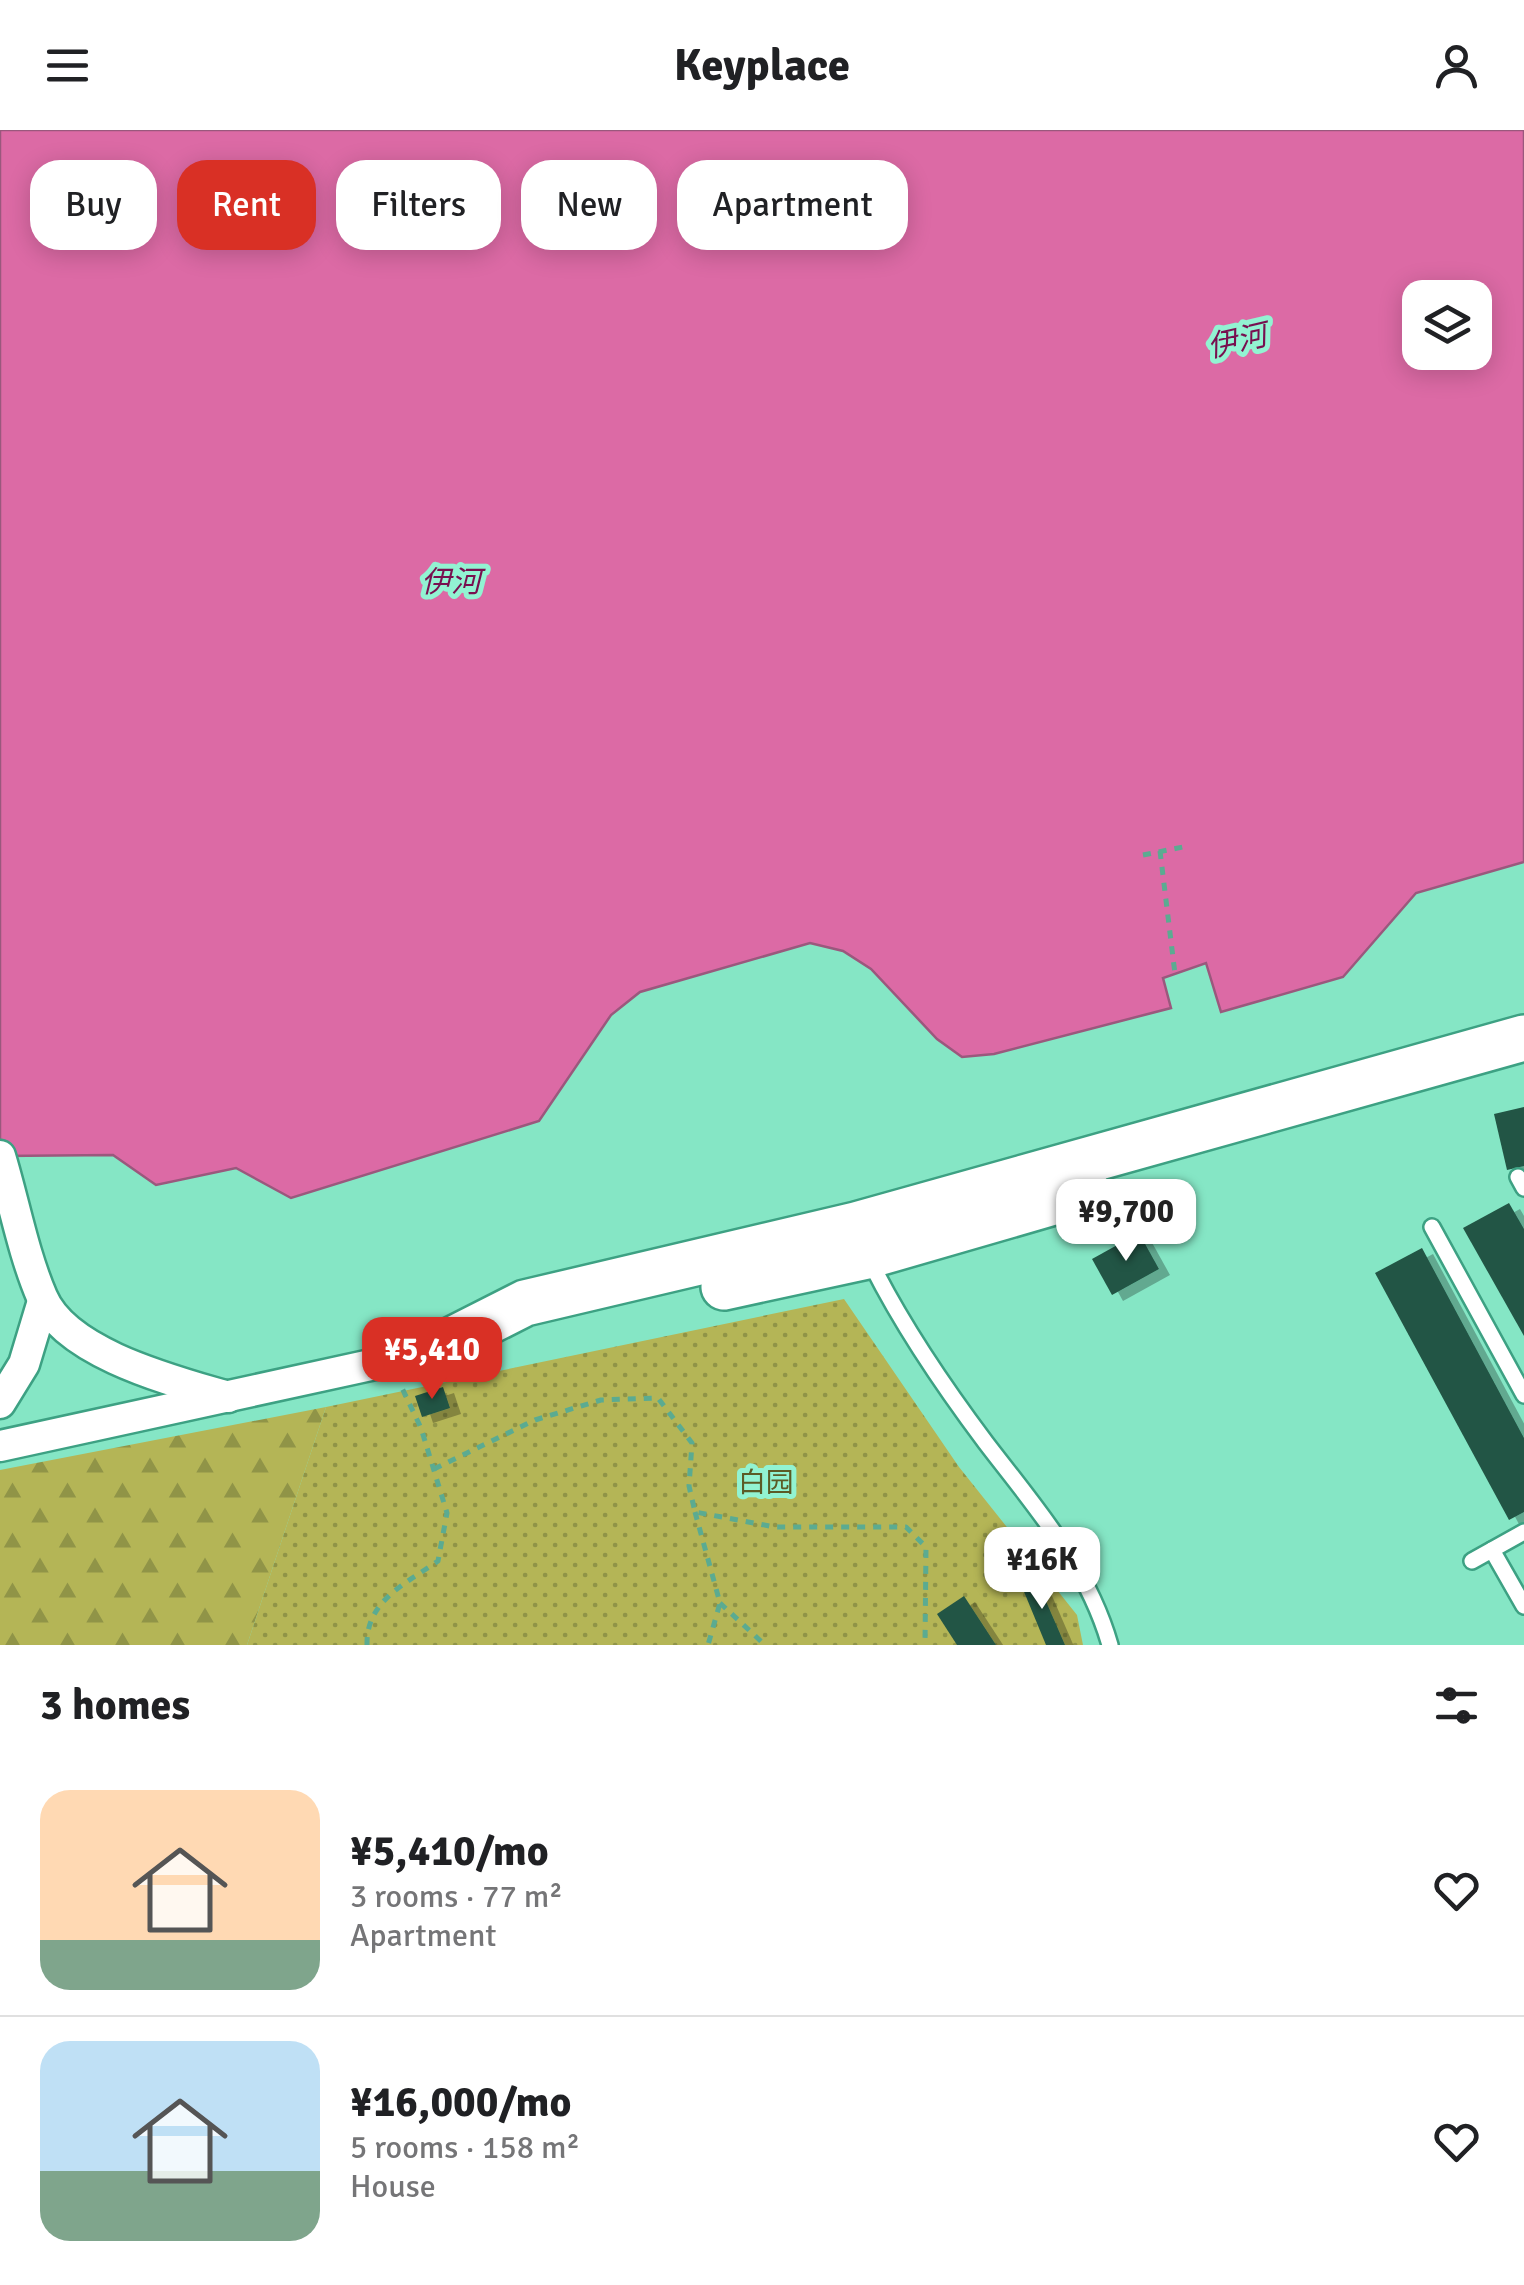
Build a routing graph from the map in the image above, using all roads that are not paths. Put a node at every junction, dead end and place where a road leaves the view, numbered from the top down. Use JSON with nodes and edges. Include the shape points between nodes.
{"nodes":[{"id":1,"x":1524,"y":1038,"type":"edge"},
{"id":2,"x":1524,"y":1071,"type":"edge"},
{"id":3,"x":0,"y":1156,"type":"edge"},
{"id":4,"x":1432,"y":1227,"type":"dead end"},
{"id":5,"x":862,"y":1240,"type":"junction"},
{"id":6,"x":43,"y":1301,"type":"junction"},
{"id":7,"x":448,"y":1342,"type":"joint"},
{"id":8,"x":1524,"y":1395,"type":"edge"},
{"id":9,"x":231,"y":1397,"type":"junction"},
{"id":10,"x":0,"y":1404,"type":"edge"},
{"id":11,"x":0,"y":1446,"type":"edge"},
{"id":12,"x":1524,"y":1532,"type":"edge"},
{"id":13,"x":1492,"y":1550,"type":"junction"},
{"id":14,"x":1472,"y":1562,"type":"dead end"},
{"id":15,"x":1524,"y":1606,"type":"edge"},
{"id":16,"x":1110,"y":1645,"type":"edge"}],
"edges":[{"from":1,"to":5,"type":"main road"},
{"from":2,"to":5,"type":"main road"},
{"from":3,"to":6,"type":"street"},
{"from":4,"to":8,"type":"lane"},
{"from":5,"to":7,"type":"main road","via":[[526,1303]]},
{"from":5,"to":16,"type":"lane","via":[[883,1288],[1078,1567]]},
{"from":6,"to":9,"type":"street","via":[[74,1333],[136,1369]]},
{"from":6,"to":10,"type":"street","via":[[24,1364]]},
{"from":7,"to":9,"type":"street"},
{"from":9,"to":11,"type":"street"},
{"from":12,"to":13,"type":"lane"},
{"from":13,"to":14,"type":"lane"},
{"from":13,"to":15,"type":"lane"}]}
